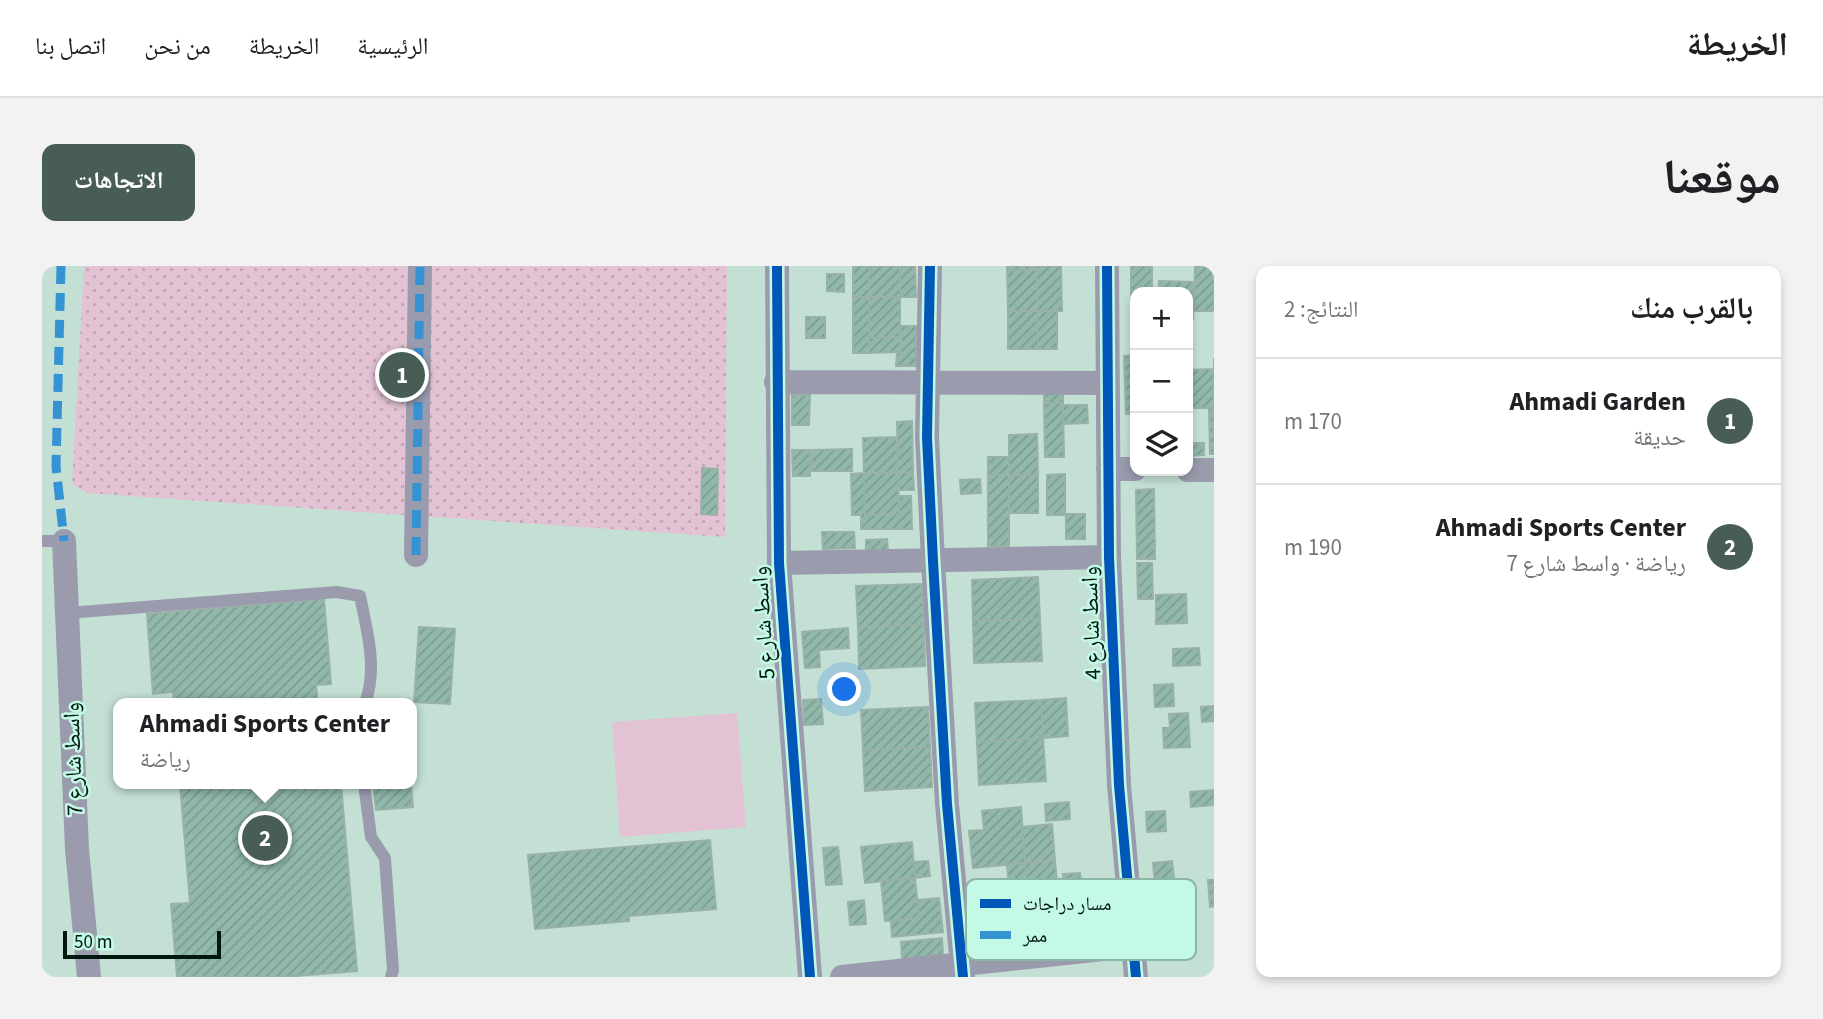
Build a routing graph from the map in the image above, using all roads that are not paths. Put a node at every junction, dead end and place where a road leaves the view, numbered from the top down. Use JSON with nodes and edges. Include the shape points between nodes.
{"nodes":[{"id":1,"x":420,"y":266,"type":"edge"},
{"id":2,"x":777,"y":266,"type":"edge"},
{"id":3,"x":930,"y":266,"type":"edge"},
{"id":4,"x":1107,"y":266,"type":"edge"},
{"id":5,"x":928,"y":381,"type":"junction"},
{"id":6,"x":776,"y":382,"type":"junction"},
{"id":7,"x":1107,"y":383,"type":"junction"},
{"id":8,"x":1108,"y":469,"type":"junction"},
{"id":9,"x":1130,"y":469,"type":"edge"},
{"id":10,"x":1193,"y":470,"type":"edge"},
{"id":11,"x":1214,"y":470,"type":"edge"},
{"id":12,"x":53,"y":541,"type":"edge"},
{"id":13,"x":416,"y":555,"type":"dead end"},
{"id":14,"x":1109,"y":557,"type":"junction"},
{"id":15,"x":933,"y":561,"type":"junction"},
{"id":16,"x":779,"y":563,"type":"junction"},
{"id":17,"x":67,"y":613,"type":"junction"},
{"id":18,"x":367,"y":698,"type":"edge"},
{"id":19,"x":365,"y":789,"type":"edge"},
{"id":20,"x":1126,"y":879,"type":"edge"},
{"id":21,"x":1032,"y":960,"type":"edge"},
{"id":22,"x":962,"y":970,"type":"edge"},
{"id":23,"x":89,"y":977,"type":"edge"},
{"id":24,"x":391,"y":977,"type":"edge"},
{"id":25,"x":810,"y":977,"type":"edge"},
{"id":26,"x":842,"y":977,"type":"edge"}],
"edges":[{"from":1,"to":13,"type":"street"},
{"from":2,"to":6,"type":"street","name":"واسط شارع 5"},
{"from":3,"to":5,"type":"street"},
{"from":4,"to":7,"type":"street","name":"واسط شارع 4"},
{"from":5,"to":6,"type":"street"},
{"from":5,"to":7,"type":"street"},
{"from":5,"to":15,"type":"street"},
{"from":6,"to":16,"type":"street","name":"واسط شارع 5"},
{"from":7,"to":8,"type":"street","name":"واسط شارع 4"},
{"from":8,"to":9,"type":"street"},
{"from":8,"to":14,"type":"street","name":"واسط شارع 4"},
{"from":10,"to":11,"type":"street"},
{"from":12,"to":17,"type":"street","name":"واسط شارع 7"},
{"from":14,"to":15,"type":"street"},
{"from":14,"to":20,"type":"street","name":"واسط شارع 4"},
{"from":15,"to":16,"type":"street"},
{"from":15,"to":22,"type":"street"},
{"from":16,"to":25,"type":"street","name":"واسط شارع 5"},
{"from":17,"to":18,"type":"lane","via":[[337,592],[360,596],[371,651]]},
{"from":17,"to":23,"type":"street","name":"واسط شارع 7","via":[[77,838]]},
{"from":19,"to":24,"type":"lane","via":[[371,837],[385,858]]},
{"from":21,"to":22,"type":"street"},
{"from":22,"to":26,"type":"street"}]}
